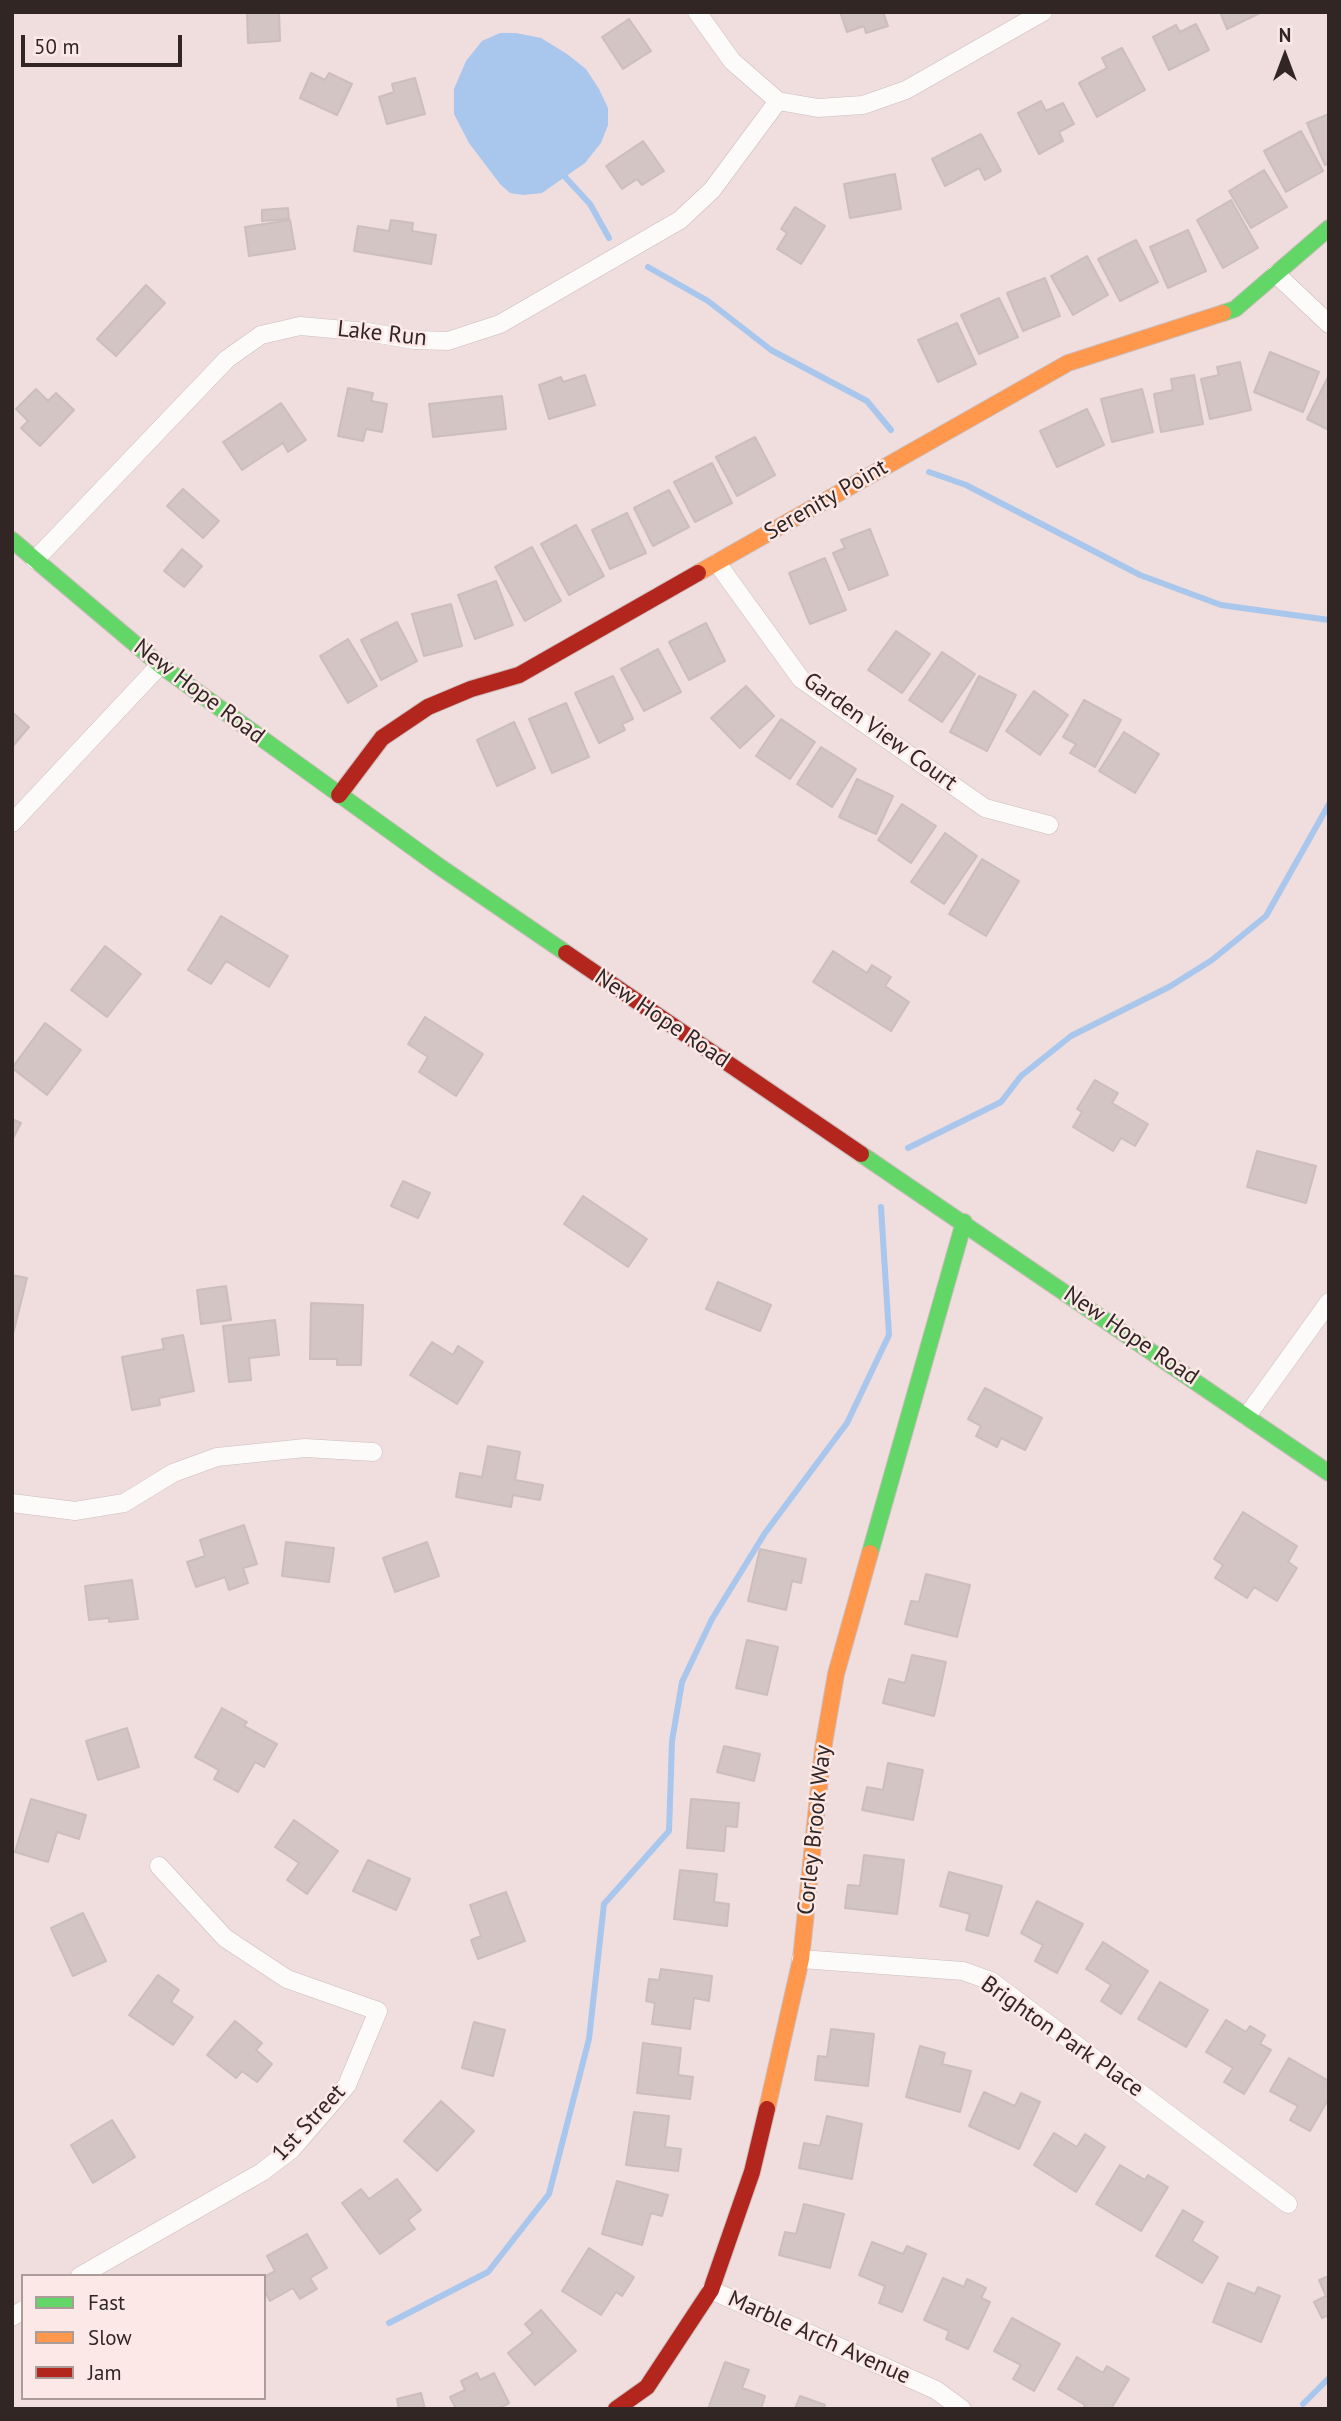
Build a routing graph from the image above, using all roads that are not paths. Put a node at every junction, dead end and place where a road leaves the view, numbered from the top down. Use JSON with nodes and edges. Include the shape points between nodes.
{"nodes":[{"id":1,"x":698,"y":12,"type":"edge"},
{"id":2,"x":1043,"y":12,"type":"edge"},
{"id":3,"x":778,"y":101,"type":"junction"},
{"id":4,"x":1329,"y":228,"type":"edge"},
{"id":5,"x":1276,"y":274,"type":"junction"},
{"id":6,"x":1329,"y":324,"type":"edge"},
{"id":7,"x":12,"y":540,"type":"edge"},
{"id":8,"x":35,"y":560,"type":"junction"},
{"id":9,"x":717,"y":563,"type":"junction"},
{"id":10,"x":160,"y":665,"type":"junction"},
{"id":11,"x":339,"y":795,"type":"junction"},
{"id":12,"x":12,"y":823,"type":"edge"},
{"id":13,"x":1049,"y":825,"type":"dead end"},
{"id":14,"x":964,"y":1222,"type":"junction"},
{"id":15,"x":1329,"y":1302,"type":"edge"},
{"id":16,"x":1247,"y":1416,"type":"junction"},
{"id":17,"x":373,"y":1452,"type":"dead end"},
{"id":18,"x":1329,"y":1474,"type":"edge"},
{"id":19,"x":12,"y":1503,"type":"edge"},
{"id":20,"x":159,"y":1866,"type":"dead end"},
{"id":21,"x":801,"y":1959,"type":"junction"},
{"id":22,"x":1288,"y":2204,"type":"dead end"},
{"id":23,"x":84,"y":2274,"type":"edge"},
{"id":24,"x":711,"y":2290,"type":"junction"},
{"id":25,"x":616,"y":2409,"type":"edge"},
{"id":26,"x":962,"y":2409,"type":"edge"}],
"edges":[{"from":1,"to":3,"type":"street","via":[[732,61]]},
{"from":2,"to":3,"type":"street","via":[[918,84],[863,105],[818,108]]},
{"from":3,"to":8,"type":"street","name":"Lake Run","via":[[712,190],[680,219],[500,324],[448,341],[300,326],[261,335],[227,359]]},
{"from":4,"to":5,"type":"street","name":"Serenity Point"},
{"from":5,"to":6,"type":"street"},
{"from":5,"to":9,"type":"street","name":"Serenity Point","via":[[1235,309],[1068,363]]},
{"from":7,"to":8,"type":"street","name":"New Hope Road"},
{"from":8,"to":10,"type":"street","name":"New Hope Road"},
{"from":9,"to":11,"type":"street","name":"Serenity Point","via":[[519,675],[428,707],[382,738]]},
{"from":9,"to":13,"type":"street","name":"Garden View Court","via":[[801,679],[985,808]]},
{"from":10,"to":11,"type":"street","name":"New Hope Road"},
{"from":10,"to":12,"type":"street"},
{"from":11,"to":14,"type":"street","name":"New Hope Road"},
{"from":14,"to":16,"type":"street","name":"New Hope Road"},
{"from":14,"to":21,"type":"street","name":"Corley Brook Way","via":[[836,1674],[821,1761]]},
{"from":15,"to":16,"type":"street"},
{"from":16,"to":18,"type":"street","name":"New Hope Road"},
{"from":17,"to":19,"type":"street","via":[[305,1448],[218,1457],[173,1473],[124,1503],[75,1511]]},
{"from":20,"to":23,"type":"street","name":"1st Street","via":[[225,1938],[287,1979],[378,2011],[347,2085],[292,2149],[262,2172]]},
{"from":21,"to":22,"type":"street","name":"Brighton Park Place","via":[[963,1971],[991,1981]]},
{"from":21,"to":24,"type":"street","name":"Corley Brook Way","via":[[752,2172]]},
{"from":24,"to":25,"type":"street","name":"Corley Brook Way","via":[[647,2387]]},
{"from":24,"to":26,"type":"street","name":"Marble Arch Avenue","via":[[936,2390]]}]}
